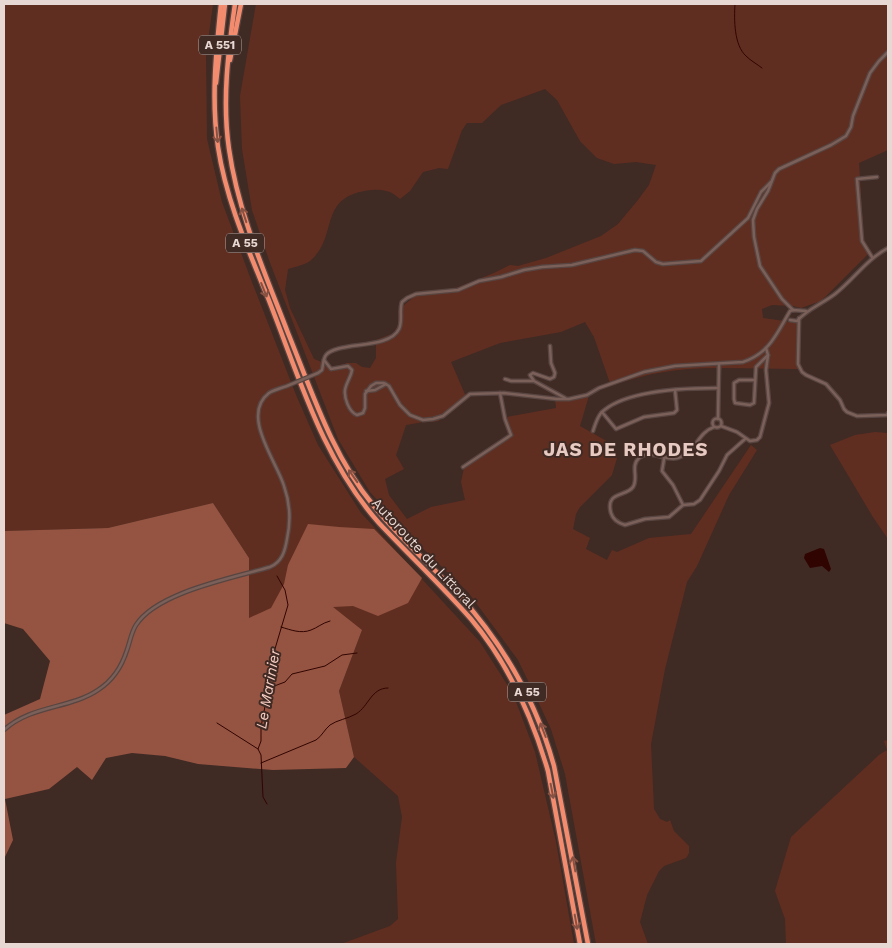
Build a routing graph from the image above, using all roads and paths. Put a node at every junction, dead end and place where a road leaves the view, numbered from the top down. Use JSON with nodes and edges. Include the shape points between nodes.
{"nodes":[{"id":1,"x":223,"y":4,"type":"edge"},
{"id":2,"x":235,"y":4,"type":"edge"},
{"id":3,"x":241,"y":4,"type":"edge"},
{"id":4,"x":888,"y":52,"type":"edge"},
{"id":5,"x":228,"y":68,"type":"junction"},
{"id":6,"x":215,"y":87,"type":"joint"},
{"id":7,"x":877,"y":177,"type":"dead end"},
{"id":8,"x":771,"y":182,"type":"junction"},
{"id":9,"x":762,"y":191,"type":"junction"},
{"id":10,"x":766,"y":194,"type":"junction"},
{"id":11,"x":759,"y":196,"type":"junction"},
{"id":12,"x":758,"y":206,"type":"junction"},
{"id":13,"x":888,"y":248,"type":"edge"},
{"id":14,"x":872,"y":257,"type":"junction"},
{"id":15,"x":793,"y":310,"type":"junction"},
{"id":16,"x":806,"y":311,"type":"junction"},
{"id":17,"x":788,"y":315,"type":"junction"},
{"id":18,"x":799,"y":318,"type":"junction"},
{"id":19,"x":790,"y":320,"type":"junction"},
{"id":20,"x":795,"y":321,"type":"junction"},
{"id":21,"x":784,"y":323,"type":"junction"},
{"id":22,"x":799,"y":324,"type":"junction"},
{"id":23,"x":550,"y":346,"type":"dead end"},
{"id":24,"x":766,"y":348,"type":"junction"},
{"id":25,"x":768,"y":355,"type":"junction"},
{"id":26,"x":324,"y":360,"type":"junction"},
{"id":27,"x":719,"y":364,"type":"junction"},
{"id":28,"x":505,"y":379,"type":"dead end"},
{"id":29,"x":755,"y":380,"type":"junction"},
{"id":30,"x":534,"y":381,"type":"junction"},
{"id":31,"x":386,"y":384,"type":"junction"},
{"id":32,"x":718,"y":388,"type":"junction"},
{"id":33,"x":675,"y":390,"type":"junction"},
{"id":34,"x":366,"y":391,"type":"junction"},
{"id":35,"x":500,"y":394,"type":"junction"},
{"id":36,"x":566,"y":399,"type":"junction"},
{"id":37,"x":602,"y":412,"type":"junction"},
{"id":38,"x":888,"y":413,"type":"edge"},
{"id":39,"x":718,"y":419,"type":"junction"},
{"id":40,"x":721,"y":426,"type":"junction"},
{"id":41,"x":714,"y":427,"type":"junction"},
{"id":42,"x":593,"y":431,"type":"dead end"},
{"id":43,"x":745,"y":439,"type":"junction"},
{"id":44,"x":664,"y":459,"type":"junction"},
{"id":45,"x":463,"y":467,"type":"dead end"},
{"id":46,"x":683,"y":505,"type":"junction"},
{"id":47,"x":4,"y":730,"type":"edge"},
{"id":48,"x":580,"y":944,"type":"edge"},
{"id":49,"x":588,"y":944,"type":"edge"}],
"edges":[{"from":1,"to":6,"type":"highway","number":"A 551"},
{"from":2,"to":5,"type":"highway","name":"Autoroute du Littoral","number":"A 55"},
{"from":3,"to":5,"type":"highway","number":"A 551"},
{"from":4,"to":8,"type":"street","via":[[870,73],[846,136],[779,168]]},
{"from":49,"to":5,"type":"highway","name":"Autoroute du Littoral","number":"A 55","one_way":true,"via":[[554,766],[527,692],[510,661],[478,617],[372,504],[345,466],[325,425],[256,249],[234,180],[226,117]]},
{"from":6,"to":48,"type":"highway","name":"Autoroute du Littoral","number":"A 55","one_way":true,"via":[[218,146],[228,190],[246,246],[330,451],[372,515],[483,634],[525,704],[548,771]]},
{"from":7,"to":14,"type":"street","via":[[857,178],[862,241]]},
{"from":8,"to":9,"type":"street"},
{"from":8,"to":10,"type":"street"},
{"from":9,"to":10,"type":"street"},
{"from":9,"to":11,"type":"street"},
{"from":10,"to":12,"type":"street"},
{"from":11,"to":12,"type":"street"},
{"from":11,"to":26,"type":"street","via":[[748,218],[701,261],[663,264],[643,251],[635,250],[572,265],[524,270],[479,281],[458,290],[416,294],[402,302],[400,328],[395,334],[370,344],[330,352]]},
{"from":12,"to":15,"type":"street","via":[[753,222],[758,260],[777,292]]},
{"from":13,"to":14,"type":"street"},
{"from":14,"to":16,"type":"street","via":[[835,294]]},
{"from":15,"to":16,"type":"street"},
{"from":15,"to":17,"type":"street"},
{"from":15,"to":18,"type":"street"},
{"from":16,"to":18,"type":"street"},
{"from":17,"to":19,"type":"street"},
{"from":17,"to":21,"type":"street"},
{"from":18,"to":20,"type":"street"},
{"from":18,"to":22,"type":"street"},
{"from":19,"to":20,"type":"street"},
{"from":19,"to":21,"type":"street"},
{"from":20,"to":22,"type":"street"},
{"from":21,"to":24,"type":"street"},
{"from":22,"to":38,"type":"street","via":[[798,364],[806,375],[826,384],[844,409],[852,414]]},
{"from":23,"to":30,"type":"street","via":[[555,375],[550,379],[531,373]]},
{"from":24,"to":25,"type":"street"},
{"from":24,"to":27,"type":"street","via":[[753,359]]},
{"from":25,"to":29,"type":"street","via":[[756,367]]},
{"from":25,"to":43,"type":"street","via":[[768,408],[760,437],[754,441]]},
{"from":26,"to":34,"type":"street","via":[[331,369],[351,368],[345,392],[350,410],[356,415],[364,410]]},
{"from":26,"to":47,"type":"street","bridge":true,"via":[[318,373],[272,391],[260,405],[262,438],[280,474],[288,503],[289,531],[280,562],[159,603],[138,622],[122,663],[102,687],[79,699],[26,715]]},
{"from":27,"to":32,"type":"street"},
{"from":27,"to":36,"type":"street","via":[[675,366],[644,372],[587,395]]},
{"from":28,"to":30,"type":"street"},
{"from":29,"to":29,"type":"street","via":[[754,402],[750,405],[735,404],[734,383]]},
{"from":30,"to":36,"type":"street"},
{"from":31,"to":34,"type":"street"},
{"from":31,"to":34,"type":"street","via":[[376,383]]},
{"from":31,"to":35,"type":"street","via":[[392,388],[404,409],[424,420],[443,416],[470,394]]},
{"from":32,"to":33,"type":"street"},
{"from":32,"to":39,"type":"street"},
{"from":33,"to":37,"type":"street","via":[[638,395]]},
{"from":33,"to":37,"type":"street","via":[[677,410],[674,413],[644,417],[616,429]]},
{"from":35,"to":36,"type":"street"},
{"from":35,"to":45,"type":"street","via":[[511,435]]},
{"from":37,"to":42,"type":"street"},
{"from":39,"to":40,"type":"street"},
{"from":39,"to":41,"type":"street","via":[[714,421]]},
{"from":40,"to":41,"type":"street"},
{"from":40,"to":43,"type":"street"},
{"from":41,"to":44,"type":"street","via":[[705,431],[690,451],[676,458]]},
{"from":43,"to":46,"type":"street","via":[[727,455],[704,496],[694,504]]},
{"from":44,"to":46,"type":"street","via":[[662,471]]},
{"from":44,"to":46,"type":"street","via":[[650,454],[639,458],[635,466],[634,486],[611,502],[613,516],[620,523],[629,524],[669,517]]}]}
